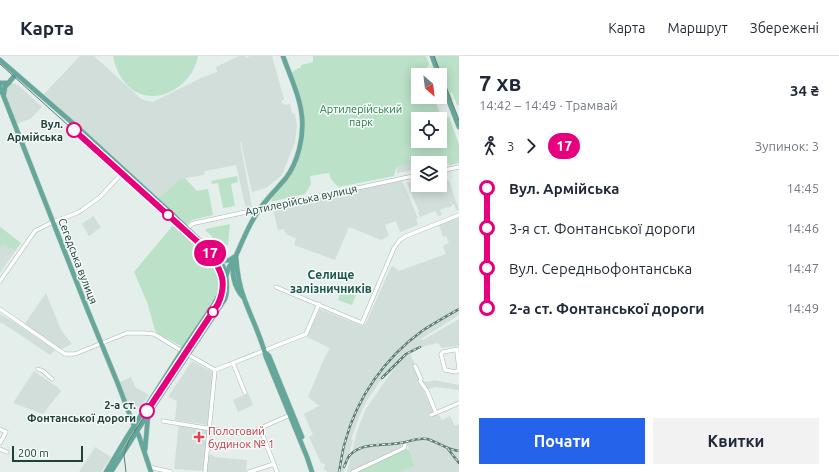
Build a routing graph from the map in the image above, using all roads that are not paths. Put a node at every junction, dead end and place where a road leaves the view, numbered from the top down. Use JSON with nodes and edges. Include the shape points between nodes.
{"nodes":[{"id":1,"x":283,"y":56,"type":"edge"},
{"id":2,"x":432,"y":56,"type":"edge"},
{"id":3,"x":0,"y":60,"type":"edge"},
{"id":4,"x":436,"y":68,"type":"edge"},
{"id":5,"x":16,"y":74,"type":"junction"},
{"id":6,"x":0,"y":83,"type":"edge"},
{"id":7,"x":9,"y":83,"type":"junction"},
{"id":8,"x":0,"y":87,"type":"edge"},
{"id":9,"x":4,"y":96,"type":"junction"},
{"id":10,"x":447,"y":96,"type":"edge"},
{"id":11,"x":459,"y":127,"type":"edge"},
{"id":12,"x":459,"y":167,"type":"edge"},
{"id":13,"x":447,"y":170,"type":"edge"},
{"id":14,"x":124,"y":171,"type":"junction"},
{"id":15,"x":411,"y":176,"type":"edge"},
{"id":16,"x":260,"y":208,"type":"junction"},
{"id":17,"x":459,"y":215,"type":"edge"},
{"id":18,"x":53,"y":222,"type":"junction"},
{"id":19,"x":187,"y":229,"type":"junction"},
{"id":20,"x":221,"y":261,"type":"junction"},
{"id":21,"x":233,"y":261,"type":"junction"},
{"id":22,"x":238,"y":272,"type":"junction"},
{"id":23,"x":226,"y":278,"type":"junction"},
{"id":24,"x":0,"y":281,"type":"edge"},
{"id":25,"x":276,"y":287,"type":"dead end"},
{"id":26,"x":220,"y":293,"type":"junction"},
{"id":27,"x":230,"y":293,"type":"junction"},
{"id":28,"x":242,"y":295,"type":"junction"},
{"id":29,"x":319,"y":304,"type":"junction"},
{"id":30,"x":0,"y":309,"type":"edge"},
{"id":31,"x":101,"y":343,"type":"junction"},
{"id":32,"x":458,"y":350,"type":"edge"},
{"id":33,"x":182,"y":351,"type":"junction"},
{"id":34,"x":265,"y":351,"type":"junction"},
{"id":35,"x":187,"y":354,"type":"junction"},
{"id":36,"x":233,"y":363,"type":"junction"},
{"id":37,"x":415,"y":366,"type":"dead end"},
{"id":38,"x":38,"y":369,"type":"dead end"},
{"id":39,"x":215,"y":370,"type":"junction"},
{"id":40,"x":459,"y":370,"type":"edge"},
{"id":41,"x":52,"y":379,"type":"dead end"},
{"id":42,"x":245,"y":394,"type":"dead end"},
{"id":43,"x":459,"y":403,"type":"edge"},
{"id":44,"x":436,"y":413,"type":"junction"},
{"id":45,"x":148,"y":414,"type":"junction"},
{"id":46,"x":290,"y":415,"type":"junction"},
{"id":47,"x":431,"y":415,"type":"dead end"},
{"id":48,"x":163,"y":421,"type":"dead end"},
{"id":49,"x":134,"y":426,"type":"junction"},
{"id":50,"x":210,"y":428,"type":"junction"},
{"id":51,"x":260,"y":428,"type":"junction"},
{"id":52,"x":0,"y":429,"type":"edge"},
{"id":53,"x":137,"y":431,"type":"junction"},
{"id":54,"x":0,"y":443,"type":"edge"},
{"id":55,"x":405,"y":445,"type":"dead end"},
{"id":56,"x":0,"y":449,"type":"edge"},
{"id":57,"x":7,"y":452,"type":"dead end"},
{"id":58,"x":145,"y":452,"type":"junction"},
{"id":59,"x":274,"y":464,"type":"junction"},
{"id":60,"x":150,"y":470,"type":"edge"},
{"id":61,"x":106,"y":472,"type":"edge"},
{"id":62,"x":111,"y":472,"type":"edge"},
{"id":63,"x":171,"y":472,"type":"edge"},
{"id":64,"x":205,"y":472,"type":"edge"},
{"id":65,"x":249,"y":472,"type":"edge"},
{"id":66,"x":277,"y":472,"type":"edge"},
{"id":67,"x":312,"y":472,"type":"edge"},
{"id":68,"x":315,"y":472,"type":"edge"},
{"id":69,"x":353,"y":472,"type":"edge"}],
"edges":[{"from":1,"to":16,"type":"main road","via":[[301,109],[301,138],[297,155],[286,178]]},
{"from":2,"to":4,"type":"main road"},
{"from":3,"to":5,"type":"main road"},
{"from":5,"to":7,"type":"main road"},
{"from":5,"to":14,"type":"main road"},
{"from":6,"to":7,"type":"main road"},
{"from":7,"to":9,"type":"main road","via":[[4,90]]},
{"from":8,"to":9,"type":"main road","name":"Сегедська вулиця"},
{"from":9,"to":18,"type":"main road","name":"Сегедська вулиця"},
{"from":10,"to":11,"type":"main road"},
{"from":12,"to":13,"type":"street"},
{"from":14,"to":18,"type":"street","via":[[100,197],[82,210]]},
{"from":14,"to":19,"type":"main road"},
{"from":15,"to":16,"type":"street","name":"Артилерійська вулиця"},
{"from":16,"to":19,"type":"street","name":"Артилерійська вулиця","via":[[195,223]]},
{"from":16,"to":21,"type":"main road"},
{"from":17,"to":29,"type":"street","via":[[406,236],[398,242],[362,323]]},
{"from":18,"to":24,"type":"street","via":[[35,231]]},
{"from":18,"to":31,"type":"main road","name":"Сегедська вулиця"},
{"from":19,"to":20,"type":"main road"},
{"from":20,"to":21,"type":"main road"},
{"from":20,"to":21,"type":"main road"},
{"from":20,"to":23,"type":"main road"},
{"from":21,"to":22,"type":"main road"},
{"from":21,"to":22,"type":"main road"},
{"from":21,"to":23,"type":"main road"},
{"from":21,"to":28,"type":"main road","via":[[233,276]]},
{"from":22,"to":28,"type":"main road"},
{"from":23,"to":26,"type":"main road"},
{"from":23,"to":27,"type":"main road","via":[[227,290]]},
{"from":25,"to":29,"type":"street"},
{"from":26,"to":27,"type":"main road"},
{"from":26,"to":33,"type":"main road"},
{"from":27,"to":28,"type":"main road"},
{"from":27,"to":35,"type":"main road"},
{"from":28,"to":34,"type":"main road"},
{"from":29,"to":34,"type":"street","via":[[306,334]]},
{"from":30,"to":31,"type":"street","via":[[65,354],[75,354]]},
{"from":31,"to":33,"type":"street","via":[[127,333],[144,333],[154,334]]},
{"from":31,"to":49,"type":"main road","name":"Сегедська вулиця"},
{"from":32,"to":40,"type":"street"},
{"from":32,"to":40,"type":"street","via":[[441,354],[445,370]]},
{"from":33,"to":49,"type":"main road"},
{"from":34,"to":36,"type":"street"},
{"from":34,"to":46,"type":"main road"},
{"from":34,"to":68,"type":"main road","via":[[275,369]]},
{"from":35,"to":39,"type":"street"},
{"from":35,"to":45,"type":"main road"},
{"from":36,"to":39,"type":"street"},
{"from":36,"to":42,"type":"street"},
{"from":37,"to":44,"type":"street"},
{"from":38,"to":41,"type":"street"},
{"from":39,"to":50,"type":"street"},
{"from":43,"to":44,"type":"street"},
{"from":44,"to":47,"type":"street"},
{"from":45,"to":53,"type":"main road"},
{"from":45,"to":58,"type":"main road"},
{"from":46,"to":51,"type":"street"},
{"from":46,"to":67,"type":"main road"},
{"from":48,"to":50,"type":"street"},
{"from":49,"to":53,"type":"main road","name":"Сегедська вулиця"},
{"from":49,"to":61,"type":"main road"},
{"from":50,"to":51,"type":"street","via":[[242,434]]},
{"from":50,"to":64,"type":"street"},
{"from":51,"to":59,"type":"street"},
{"from":52,"to":54,"type":"street","via":[[6,432]]},
{"from":53,"to":58,"type":"main road","name":"Сегедська вулиця"},
{"from":53,"to":62,"type":"main road"},
{"from":55,"to":69,"type":"street","via":[[404,448]]},
{"from":56,"to":57,"type":"street"},
{"from":58,"to":60,"type":"main road"},
{"from":59,"to":65,"type":"street"},
{"from":59,"to":66,"type":"street"},
{"from":60,"to":63,"type":"street"}]}
